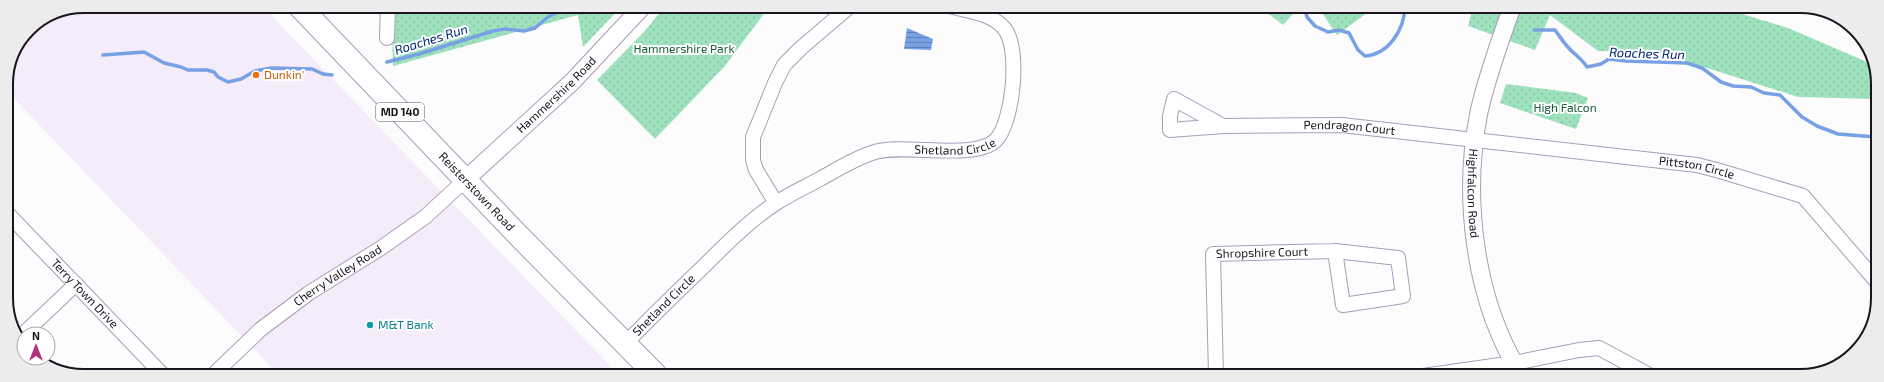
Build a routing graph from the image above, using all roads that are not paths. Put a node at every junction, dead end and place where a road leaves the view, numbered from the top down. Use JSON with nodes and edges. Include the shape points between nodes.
{"nodes":[{"id":1,"x":306,"y":13,"type":"edge"},
{"id":2,"x":388,"y":13,"type":"edge"},
{"id":3,"x":638,"y":13,"type":"edge"},
{"id":4,"x":843,"y":13,"type":"edge"},
{"id":5,"x":978,"y":13,"type":"edge"},
{"id":6,"x":1510,"y":13,"type":"edge"},
{"id":7,"x":388,"y":38,"type":"dead end"},
{"id":8,"x":1223,"y":126,"type":"dead end"},
{"id":9,"x":1475,"y":141,"type":"junction"},
{"id":10,"x":465,"y":180,"type":"junction"},
{"id":11,"x":776,"y":203,"type":"junction"},
{"id":12,"x":13,"y":219,"type":"edge"},
{"id":13,"x":1335,"y":251,"type":"junction"},
{"id":14,"x":1871,"y":276,"type":"edge"},
{"id":15,"x":76,"y":284,"type":"junction"},
{"id":16,"x":32,"y":326,"type":"edge"},
{"id":17,"x":625,"y":344,"type":"junction"},
{"id":18,"x":157,"y":369,"type":"edge"},
{"id":19,"x":219,"y":369,"type":"edge"},
{"id":20,"x":650,"y":369,"type":"edge"},
{"id":21,"x":1216,"y":369,"type":"edge"},
{"id":22,"x":1518,"y":369,"type":"edge"},
{"id":23,"x":1638,"y":369,"type":"edge"}],
"edges":[{"from":1,"to":10,"type":"main road","name":"Reisterstown Road","number":"MD 140"},
{"from":2,"to":7,"type":"street"},
{"from":3,"to":10,"type":"street","name":"Hammershire Road","via":[[572,82]]},
{"from":4,"to":11,"type":"street","via":[[784,65],[753,137],[753,160],[756,170]]},
{"from":5,"to":11,"type":"street","name":"Shetland Circle","via":[[1004,28],[1010,39],[1014,70],[1007,117],[1002,131],[995,140],[986,147],[973,150],[902,149],[877,152],[858,158]]},
{"from":6,"to":9,"type":"street","name":"Highfalcon Road","via":[[1487,79]]},
{"from":8,"to":9,"type":"street","name":"Pendragon Court","via":[[1342,124]]},
{"from":9,"to":14,"type":"street","name":"Pittston Circle","via":[[1697,165],[1803,196]]},
{"from":9,"to":22,"type":"street","name":"Highfalcon Road","via":[[1471,175],[1476,241],[1489,300]]},
{"from":10,"to":17,"type":"main road","name":"Reisterstown Road","number":"MD 140"},
{"from":10,"to":19,"type":"street","name":"Cherry Valley Road","via":[[426,217],[309,293],[261,328]]},
{"from":11,"to":17,"type":"street","name":"Shetland Circle","via":[[730,240]]},
{"from":12,"to":15,"type":"street","name":"Terry Town Drive"},
{"from":13,"to":13,"type":"street","name":"Shropshire Court","via":[[1398,258],[1403,296],[1343,305]]},
{"from":13,"to":21,"type":"street","name":"Shropshire Court","via":[[1213,254]]},
{"from":15,"to":16,"type":"street"},
{"from":15,"to":18,"type":"street","name":"Terry Town Drive"},
{"from":17,"to":20,"type":"main road","name":"Reisterstown Road","number":"MD 140"},
{"from":22,"to":23,"type":"street","via":[[1579,350],[1599,348]]}]}
